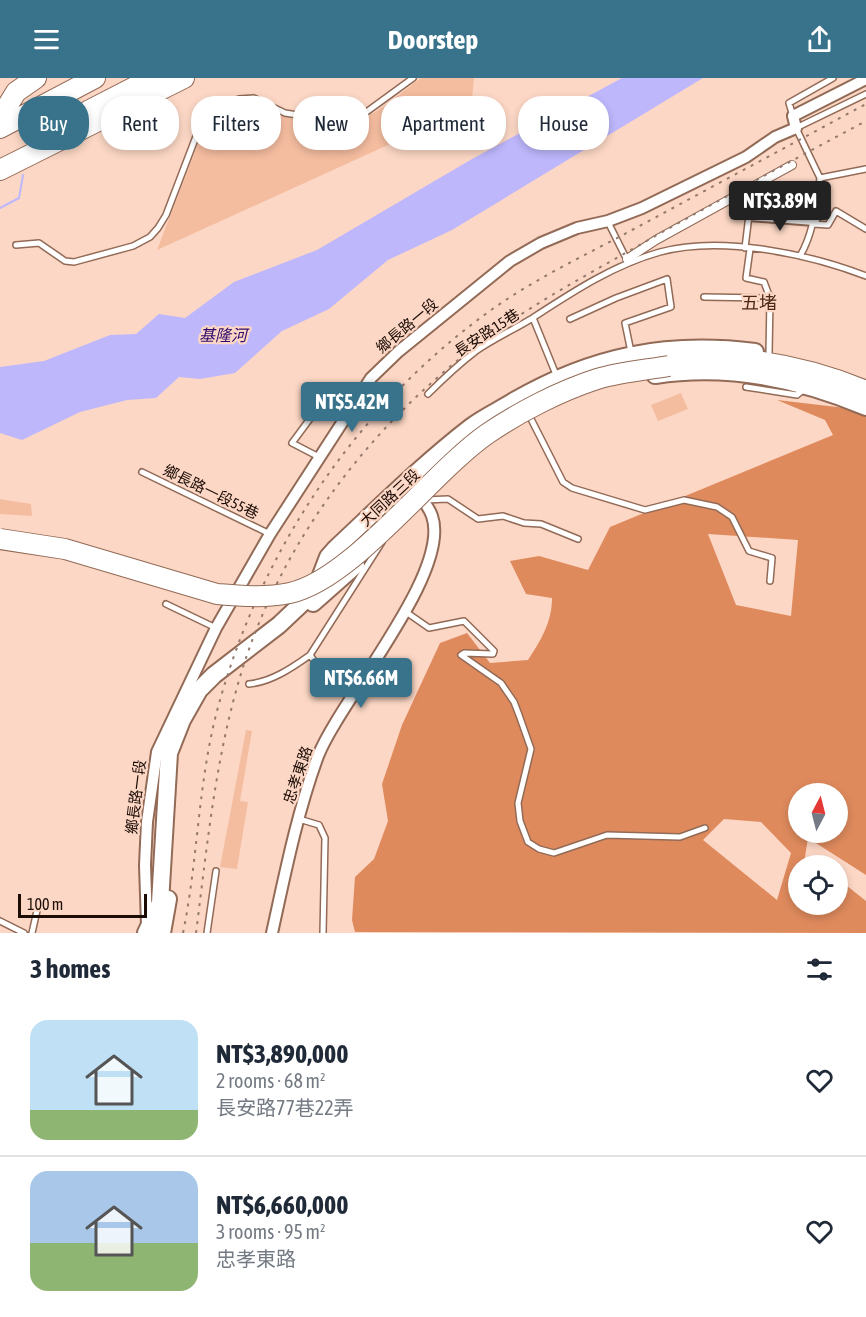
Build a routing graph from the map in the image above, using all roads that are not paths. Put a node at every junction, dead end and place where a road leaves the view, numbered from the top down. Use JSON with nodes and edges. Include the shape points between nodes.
{"nodes":[{"id":1,"x":36,"y":78,"type":"edge"},
{"id":2,"x":71,"y":78,"type":"edge"},
{"id":3,"x":94,"y":78,"type":"edge"},
{"id":4,"x":152,"y":78,"type":"edge"},
{"id":5,"x":184,"y":78,"type":"edge"},
{"id":6,"x":413,"y":78,"type":"edge"},
{"id":7,"x":833,"y":78,"type":"edge"},
{"id":8,"x":866,"y":79,"type":"edge"},
{"id":9,"x":866,"y":94,"type":"edge"},
{"id":10,"x":793,"y":117,"type":"junction"},
{"id":11,"x":1,"y":121,"type":"edge"},
{"id":12,"x":796,"y":128,"type":"junction"},
{"id":13,"x":0,"y":157,"type":"edge"},
{"id":14,"x":792,"y":165,"type":"dead end"},
{"id":15,"x":0,"y":170,"type":"edge"},
{"id":16,"x":866,"y":170,"type":"edge"},
{"id":17,"x":820,"y":178,"type":"junction"},
{"id":18,"x":745,"y":203,"type":"dead end"},
{"id":19,"x":749,"y":215,"type":"junction"},
{"id":20,"x":608,"y":221,"type":"junction"},
{"id":21,"x":814,"y":222,"type":"junction"},
{"id":22,"x":866,"y":229,"type":"edge"},
{"id":23,"x":16,"y":245,"type":"dead end"},
{"id":24,"x":748,"y":249,"type":"junction"},
{"id":25,"x":800,"y":256,"type":"junction"},
{"id":26,"x":628,"y":261,"type":"junction"},
{"id":27,"x":866,"y":276,"type":"edge"},
{"id":28,"x":704,"y":297,"type":"dead end"},
{"id":29,"x":770,"y":298,"type":"junction"},
{"id":30,"x":533,"y":318,"type":"junction"},
{"id":31,"x":570,"y":319,"type":"dead end"},
{"id":32,"x":632,"y":354,"type":"junction"},
{"id":33,"x":769,"y":354,"type":"junction"},
{"id":34,"x":665,"y":363,"type":"junction"},
{"id":35,"x":557,"y":377,"type":"junction"},
{"id":36,"x":866,"y":381,"type":"edge"},
{"id":37,"x":806,"y":385,"type":"junction"},
{"id":38,"x":746,"y":387,"type":"dead end"},
{"id":39,"x":866,"y":392,"type":"edge"},
{"id":40,"x":428,"y":394,"type":"dead end"},
{"id":41,"x":866,"y":399,"type":"edge"},
{"id":42,"x":568,"y":400,"type":"junction"},
{"id":43,"x":354,"y":403,"type":"junction"},
{"id":44,"x":866,"y":406,"type":"edge"},
{"id":45,"x":530,"y":417,"type":"junction"},
{"id":46,"x":319,"y":457,"type":"junction"},
{"id":47,"x":142,"y":472,"type":"dead end"},
{"id":48,"x":406,"y":483,"type":"junction"},
{"id":49,"x":424,"y":500,"type":"junction"},
{"id":50,"x":0,"y":534,"type":"edge"},
{"id":51,"x":270,"y":534,"type":"junction"},
{"id":52,"x":0,"y":539,"type":"edge"},
{"id":53,"x":578,"y":539,"type":"dead end"},
{"id":54,"x":382,"y":542,"type":"junction"},
{"id":55,"x":770,"y":581,"type":"dead end"},
{"id":56,"x":166,"y":604,"type":"dead end"},
{"id":57,"x":406,"y":612,"type":"junction"},
{"id":58,"x":216,"y":628,"type":"junction"},
{"id":59,"x":310,"y":655,"type":"junction"},
{"id":60,"x":249,"y":684,"type":"dead end"},
{"id":61,"x":351,"y":697,"type":"junction"},
{"id":62,"x":299,"y":819,"type":"junction"},
{"id":63,"x":705,"y":828,"type":"dead end"},
{"id":64,"x":216,"y":872,"type":"dead end"},
{"id":65,"x":38,"y":906,"type":"dead end"},
{"id":66,"x":0,"y":921,"type":"edge"},
{"id":67,"x":152,"y":932,"type":"edge"},
{"id":68,"x":24,"y":933,"type":"edge"},
{"id":69,"x":32,"y":933,"type":"edge"},
{"id":70,"x":207,"y":933,"type":"edge"},
{"id":71,"x":272,"y":933,"type":"edge"},
{"id":72,"x":323,"y":933,"type":"edge"}],
"edges":[{"from":1,"to":11,"type":"highway","via":[[16,92]]},
{"from":2,"to":11,"type":"highway"},
{"from":3,"to":11,"type":"highway"},
{"from":4,"to":13,"type":"highway"},
{"from":5,"to":15,"type":"highway"},
{"from":6,"to":23,"type":"lane","via":[[365,113],[351,118],[285,112],[254,98],[214,107],[197,134],[166,215],[150,237],[133,246],[74,262],[65,261],[39,243]]},
{"from":7,"to":10,"type":"lane","via":[[789,103]]},
{"from":8,"to":10,"type":"street"},
{"from":9,"to":12,"type":"lane"},
{"from":10,"to":12,"type":"street"},
{"from":12,"to":17,"type":"lane"},
{"from":12,"to":20,"type":"street","name":"鄉長路一段","via":[[775,137],[746,158]]},
{"from":14,"to":26,"type":"street","via":[[656,240]]},
{"from":16,"to":17,"type":"lane"},
{"from":17,"to":21,"type":"lane"},
{"from":18,"to":19,"type":"lane"},
{"from":19,"to":21,"type":"street"},
{"from":19,"to":24,"type":"lane"},
{"from":20,"to":26,"type":"lane"},
{"from":20,"to":43,"type":"street","name":"鄉長路一段","via":[[541,243],[510,261],[393,357],[371,378]]},
{"from":21,"to":22,"type":"lane","via":[[828,225],[836,211]]},
{"from":21,"to":25,"type":"lane"},
{"from":24,"to":25,"type":"lane","name":"長安路15巷"},
{"from":24,"to":26,"type":"lane","name":"長安路15巷","via":[[675,249]]},
{"from":24,"to":29,"type":"lane","via":[[746,278],[764,282]]},
{"from":25,"to":27,"type":"lane","name":"長安路15巷"},
{"from":26,"to":30,"type":"lane","name":"長安路15巷"},
{"from":28,"to":29,"type":"lane"},
{"from":29,"to":33,"type":"lane"},
{"from":30,"to":35,"type":"lane"},
{"from":30,"to":40,"type":"lane","name":"長安路15巷","via":[[475,352]]},
{"from":31,"to":32,"type":"lane","via":[[667,279],[671,307],[626,323]]},
{"from":32,"to":33,"type":"main road","name":"大同路三段","via":[[691,347]]},
{"from":32,"to":35,"type":"main road","name":"大同路三段"},
{"from":33,"to":36,"type":"main road","name":"大同路三段"},
{"from":34,"to":39,"type":"highway","via":[[710,357],[769,363]]},
{"from":34,"to":41,"type":"highway","via":[[742,366],[789,375]]},
{"from":34,"to":50,"type":"highway","bridge":true,"via":[[583,377],[484,429],[344,557],[289,587],[240,590],[207,585],[77,546]]},
{"from":34,"to":52,"type":"highway","bridge":true,"via":[[597,379],[512,418],[468,448],[348,561],[319,581],[291,592],[217,594],[65,549]]},
{"from":35,"to":42,"type":"lane"},
{"from":35,"to":48,"type":"main road","name":"大同路三段","via":[[472,426]]},
{"from":37,"to":38,"type":"lane","via":[[803,393],[797,395]]},
{"from":37,"to":42,"type":"main road","name":"大同路三段","via":[[755,374],[671,373],[601,386]]},
{"from":37,"to":44,"type":"main road","name":"大同路三段"},
{"from":42,"to":45,"type":"main road","name":"大同路三段"},
{"from":43,"to":46,"type":"street","name":"鄉長路一段"},
{"from":43,"to":46,"type":"lane","via":[[332,389],[292,443]]},
{"from":45,"to":49,"type":"main road","name":"大同路三段","via":[[480,450]]},
{"from":45,"to":55,"type":"lane","via":[[563,482],[645,510],[684,500],[717,507],[732,517],[749,551],[772,558]]},
{"from":46,"to":51,"type":"street","name":"鄉長路一段"},
{"from":47,"to":51,"type":"lane","name":"鄉長路一段55巷"},
{"from":48,"to":49,"type":"street","name":"忠孝東路"},
{"from":48,"to":67,"type":"main road","name":"大同路三段","via":[[328,557],[315,591],[199,690],[182,720],[169,753],[160,903]]},
{"from":49,"to":53,"type":"lane","via":[[447,499],[478,519],[503,516],[541,524]]},
{"from":49,"to":54,"type":"main road","name":"大同路三段"},
{"from":49,"to":57,"type":"street","name":"忠孝東路","via":[[433,517],[432,545],[423,578]]},
{"from":51,"to":58,"type":"street","name":"鄉長路一段"},
{"from":54,"to":59,"type":"lane"},
{"from":54,"to":67,"type":"main road","name":"大同路三段","via":[[220,678],[187,724],[175,758],[168,906]]},
{"from":56,"to":58,"type":"lane"},
{"from":57,"to":61,"type":"street","name":"忠孝東路"},
{"from":57,"to":63,"type":"lane","via":[[429,628],[464,621],[494,651],[461,655],[501,683],[519,715],[531,749],[518,803],[519,821],[528,842],[554,853],[607,835],[680,837]]},
{"from":58,"to":67,"type":"street","name":"鄉長路一段","via":[[157,752],[147,822]]},
{"from":59,"to":60,"type":"lane","via":[[292,668]]},
{"from":59,"to":61,"type":"lane","via":[[322,672]]},
{"from":61,"to":62,"type":"street","name":"忠孝東路","via":[[319,754]]},
{"from":62,"to":71,"type":"street","name":"忠孝東路"},
{"from":62,"to":72,"type":"lane","via":[[319,825],[325,838]]},
{"from":64,"to":70,"type":"lane"},
{"from":65,"to":69,"type":"lane"},
{"from":66,"to":68,"type":"lane"}]}
